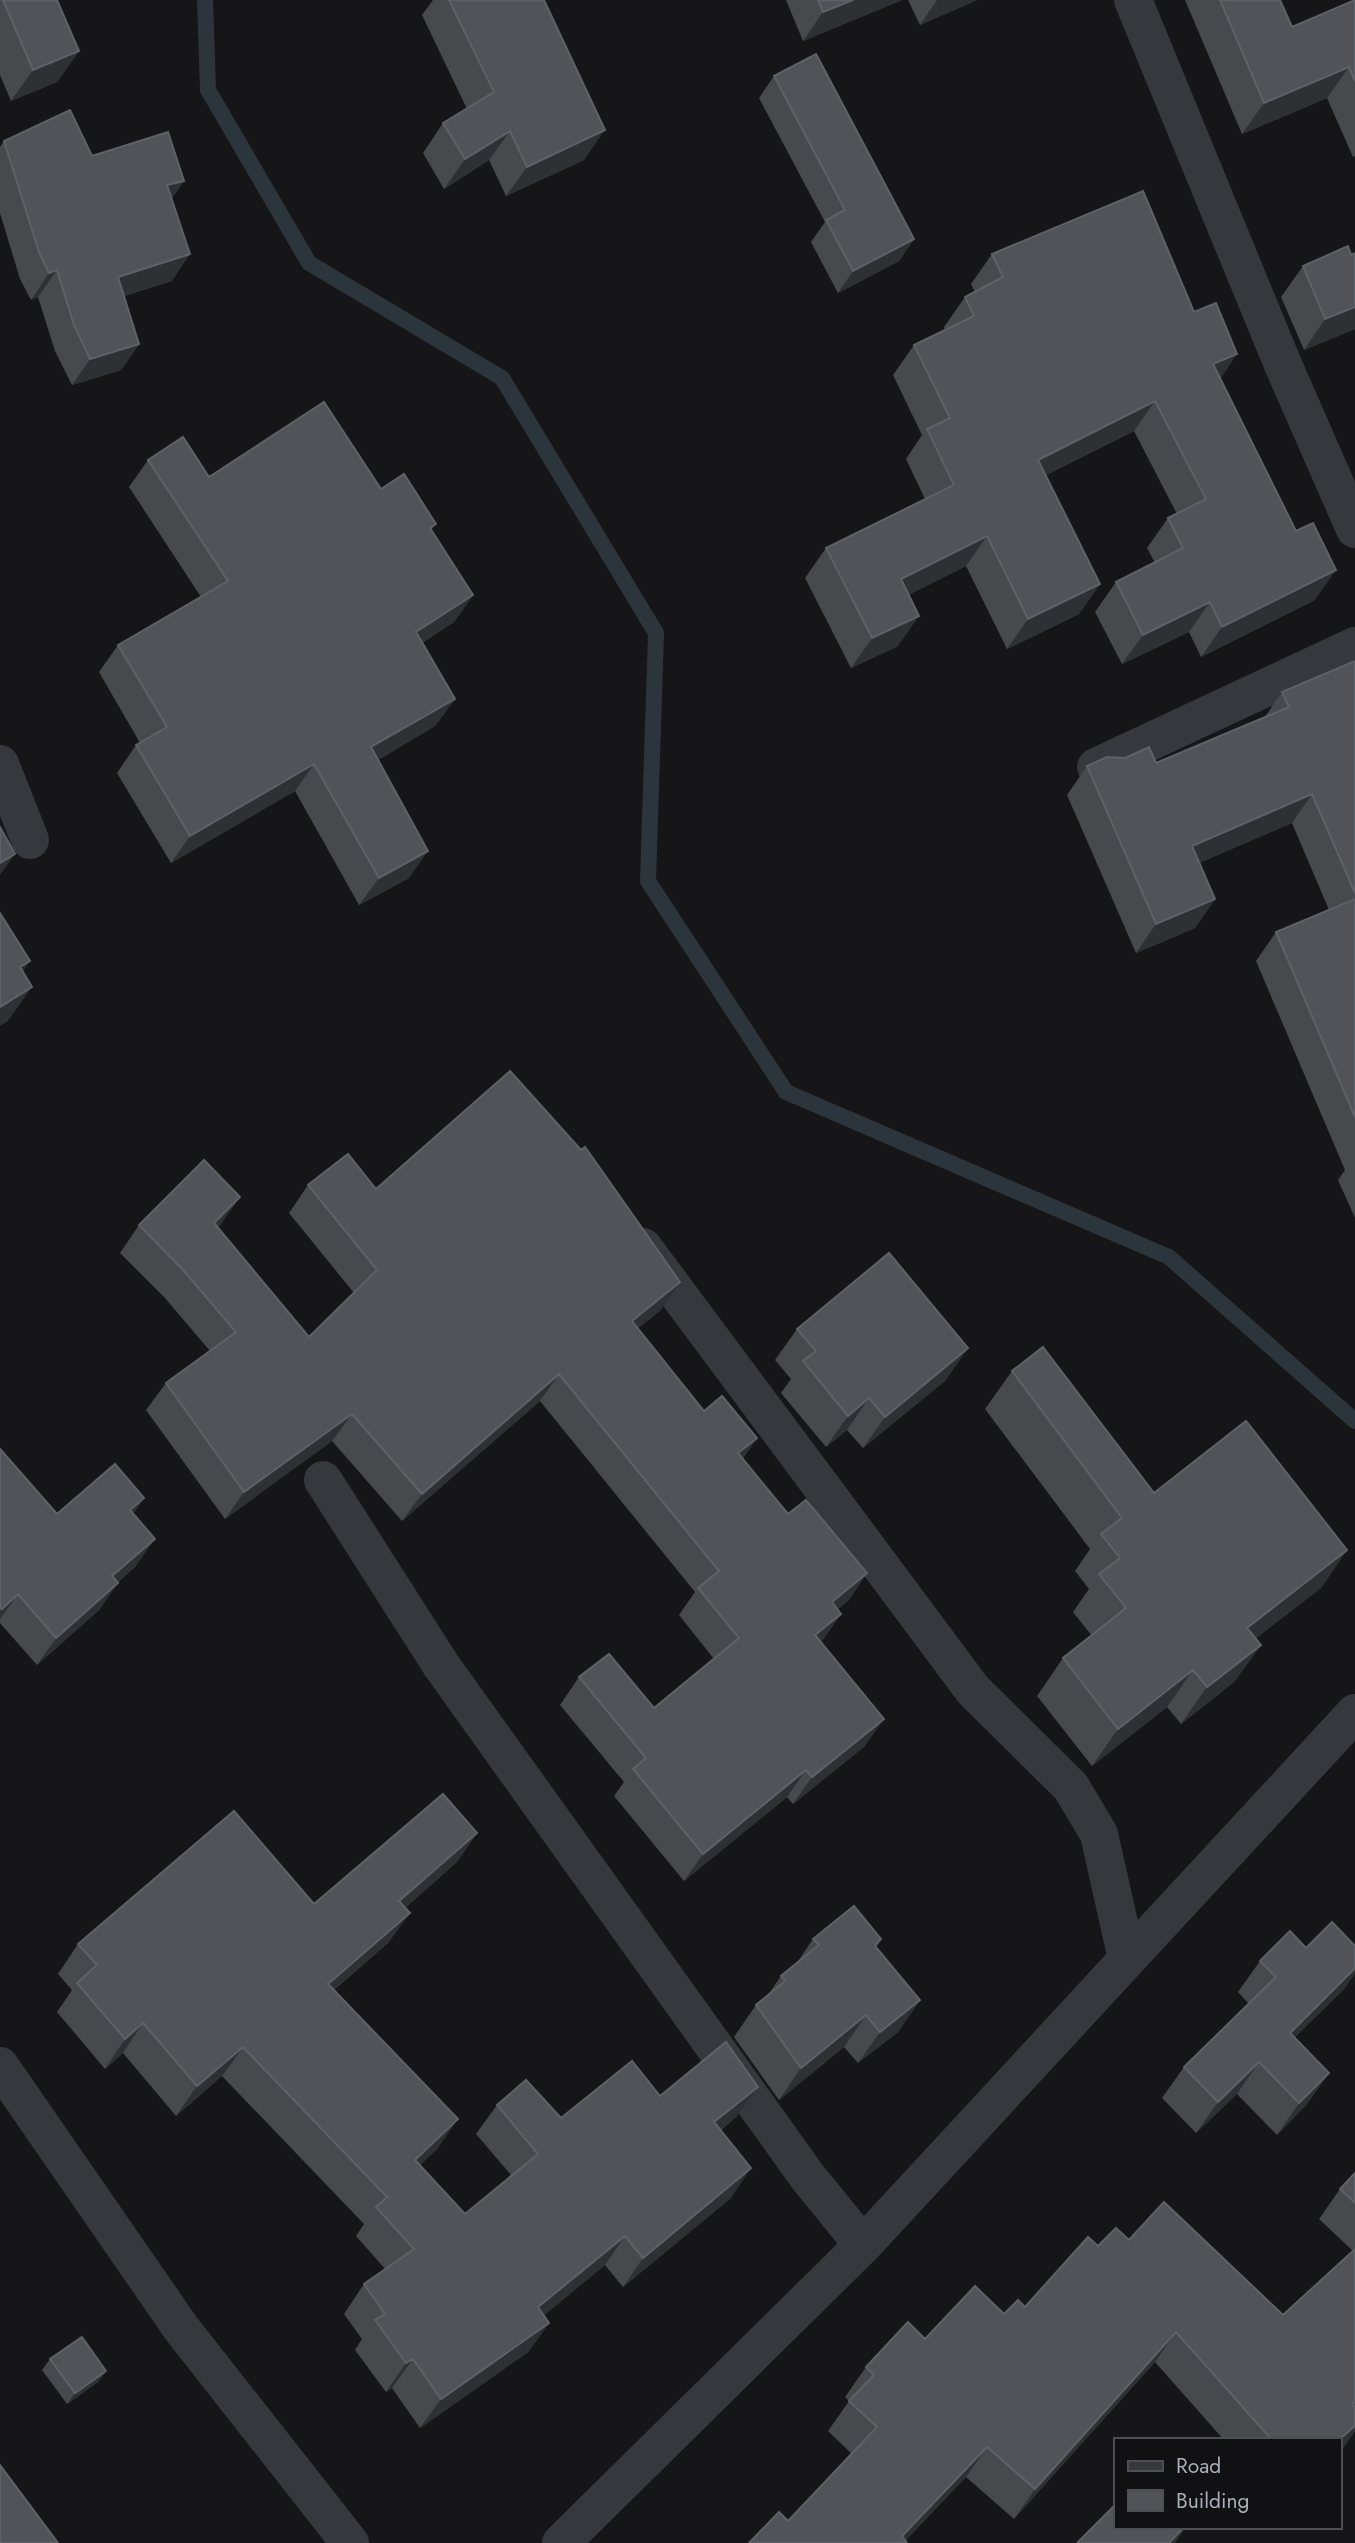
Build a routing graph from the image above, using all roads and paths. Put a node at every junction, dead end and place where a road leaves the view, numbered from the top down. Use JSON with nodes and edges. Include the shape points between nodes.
{"nodes":[{"id":1,"x":1133,"y":0,"type":"edge"},
{"id":2,"x":1355,"y":529,"type":"edge"},
{"id":3,"x":1355,"y":646,"type":"edge"},
{"id":4,"x":0,"y":764,"type":"edge"},
{"id":5,"x":1096,"y":768,"type":"edge"},
{"id":6,"x":30,"y":839,"type":"dead end"},
{"id":7,"x":627,"y":1223,"type":"edge"},
{"id":8,"x":323,"y":1480,"type":"dead end"},
{"id":9,"x":1355,"y":1713,"type":"edge"},
{"id":10,"x":1127,"y":1959,"type":"junction"},
{"id":11,"x":0,"y":2066,"type":"edge"},
{"id":12,"x":863,"y":2245,"type":"junction"},
{"id":13,"x":350,"y":2543,"type":"edge"},
{"id":14,"x":561,"y":2543,"type":"edge"}],
"edges":[{"from":1,"to":2,"type":"street"},
{"from":3,"to":5,"type":"street"},
{"from":4,"to":6,"type":"street"},
{"from":7,"to":10,"type":"street","via":[[973,1690],[1071,1787],[1099,1834]]},
{"from":8,"to":12,"type":"street","via":[[441,1665],[807,2176]]},
{"from":9,"to":10,"type":"street"},
{"from":10,"to":12,"type":"street"},
{"from":11,"to":13,"type":"street","via":[[181,2329]]},
{"from":12,"to":14,"type":"street"}]}
